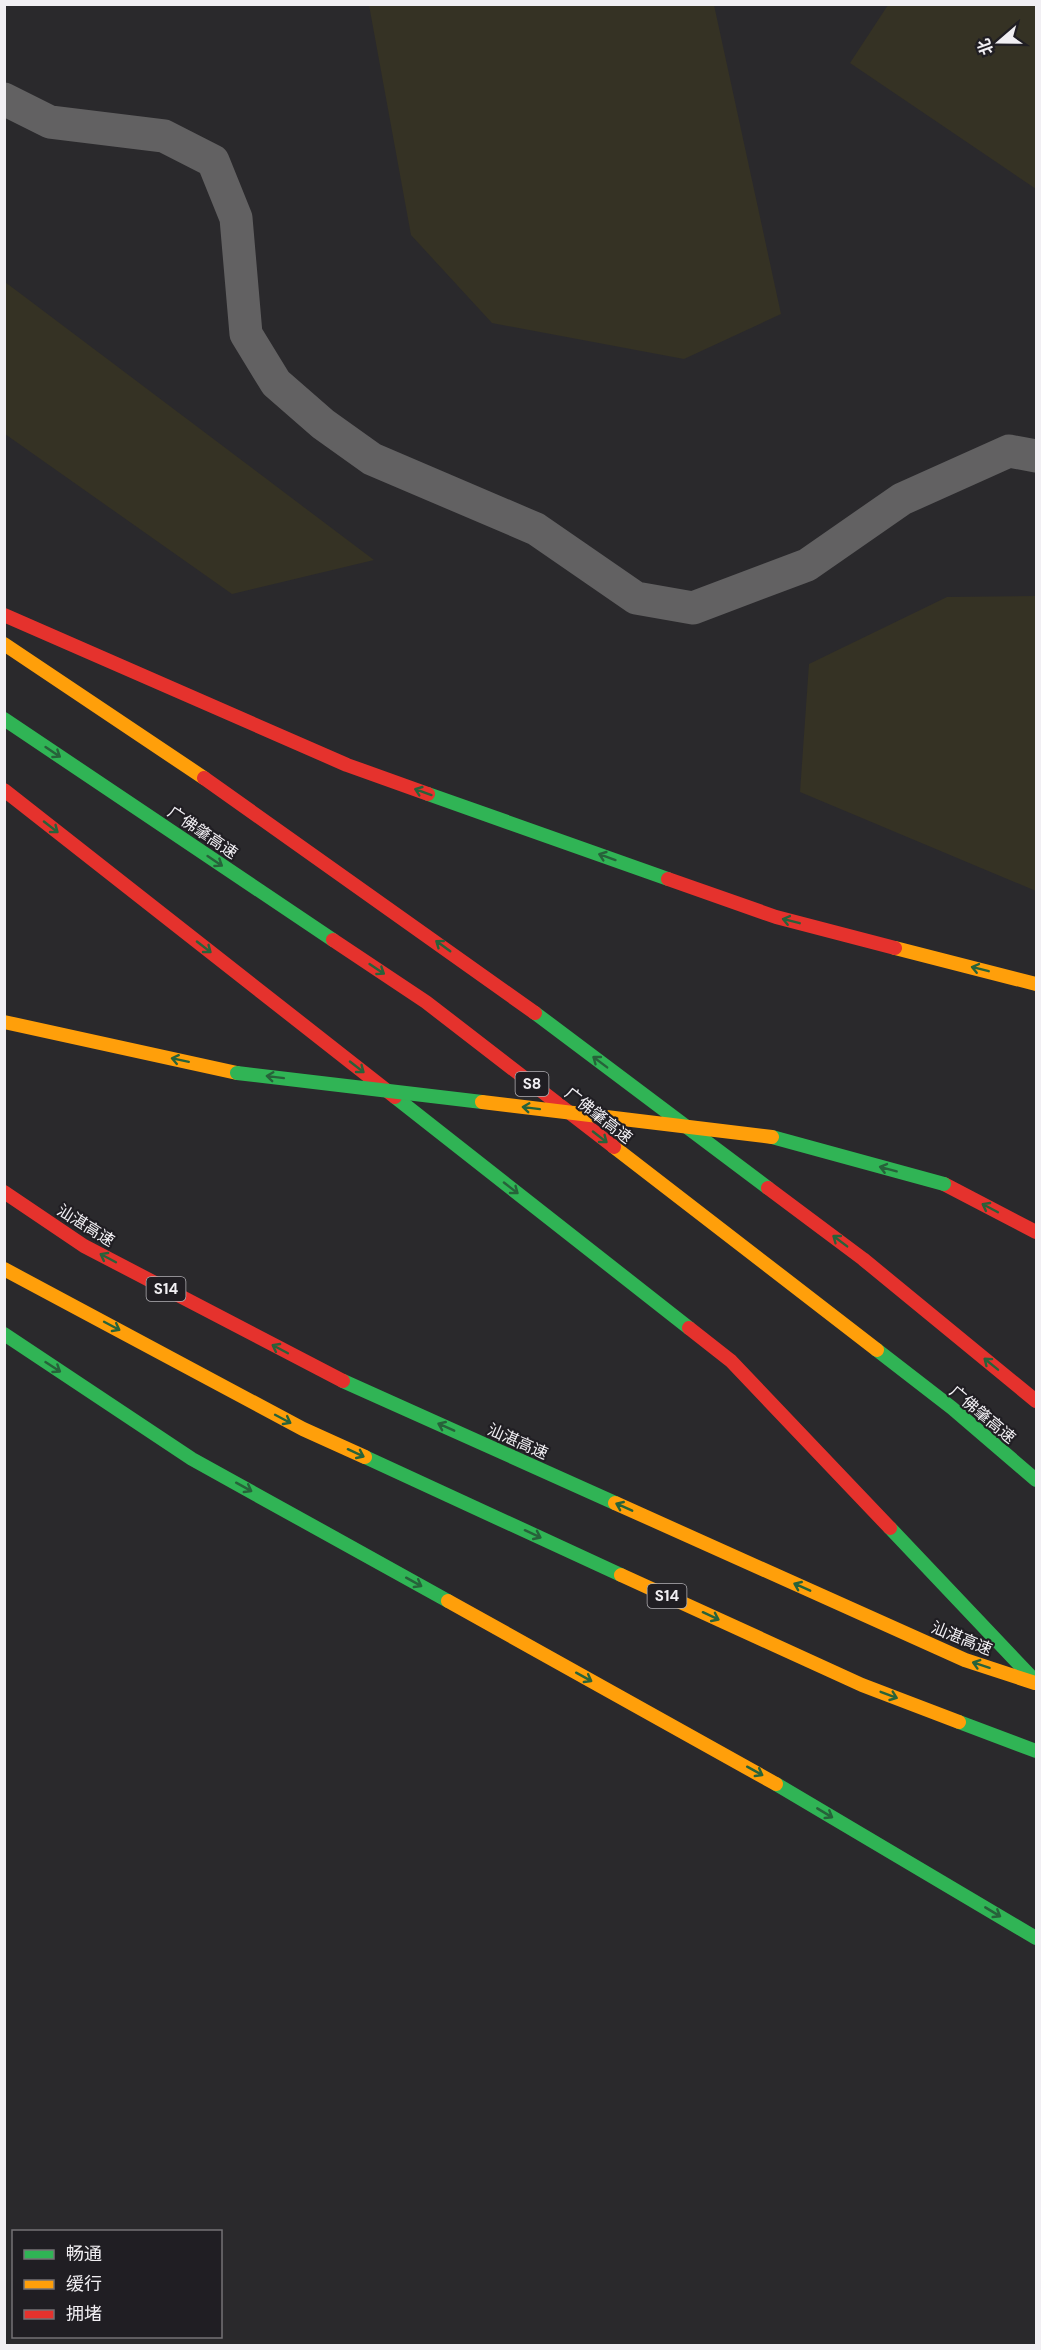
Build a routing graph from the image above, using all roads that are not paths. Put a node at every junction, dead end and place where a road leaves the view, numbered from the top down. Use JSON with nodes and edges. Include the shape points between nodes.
{"nodes":[{"id":1,"x":4,"y":99,"type":"edge"},
{"id":2,"x":1036,"y":456,"type":"edge"},
{"id":3,"x":4,"y":615,"type":"edge"},
{"id":4,"x":4,"y":644,"type":"edge"},
{"id":5,"x":4,"y":719,"type":"edge"},
{"id":6,"x":4,"y":790,"type":"edge"},
{"id":7,"x":1036,"y":984,"type":"edge"},
{"id":8,"x":4,"y":1022,"type":"edge"},
{"id":9,"x":4,"y":1192,"type":"edge"},
{"id":10,"x":1036,"y":1232,"type":"edge"},
{"id":11,"x":4,"y":1269,"type":"edge"},
{"id":12,"x":4,"y":1335,"type":"edge"},
{"id":13,"x":1036,"y":1401,"type":"edge"},
{"id":14,"x":1036,"y":1480,"type":"edge"},
{"id":15,"x":1036,"y":1683,"type":"edge"},
{"id":16,"x":1036,"y":1751,"type":"edge"},
{"id":17,"x":1036,"y":1938,"type":"edge"}],
"edges":[{"from":1,"to":2,"type":"street","via":[[50,122],[164,135],[213,161],[236,218],[246,334],[276,383],[372,459],[536,529],[636,598],[693,608],[807,565],[902,499],[1009,451]]},
{"from":7,"to":3,"type":"highway","one_way":true,"via":[[776,917],[347,765]]},
{"from":13,"to":4,"type":"highway","one_way":true,"via":[[863,1259],[483,974],[254,810]]},
{"from":5,"to":14,"type":"highway","name":"广佛肇高速","number":"S8","one_way":true,"via":[[426,1002],[952,1408]]},
{"from":6,"to":15,"type":"highway","one_way":true,"via":[[730,1361]]},
{"from":10,"to":8,"type":"highway","one_way":true,"bridge":true,"via":[[944,1184],[772,1137],[237,1073]]},
{"from":15,"to":9,"type":"highway","name":"汕湛高速","number":"S14","one_way":true,"via":[[966,1660],[332,1376],[84,1246]]},
{"from":11,"to":16,"type":"highway","number":"S14","one_way":true,"via":[[303,1429],[862,1685]]},
{"from":12,"to":17,"type":"highway","one_way":true,"via":[[192,1459],[775,1783]]}]}
